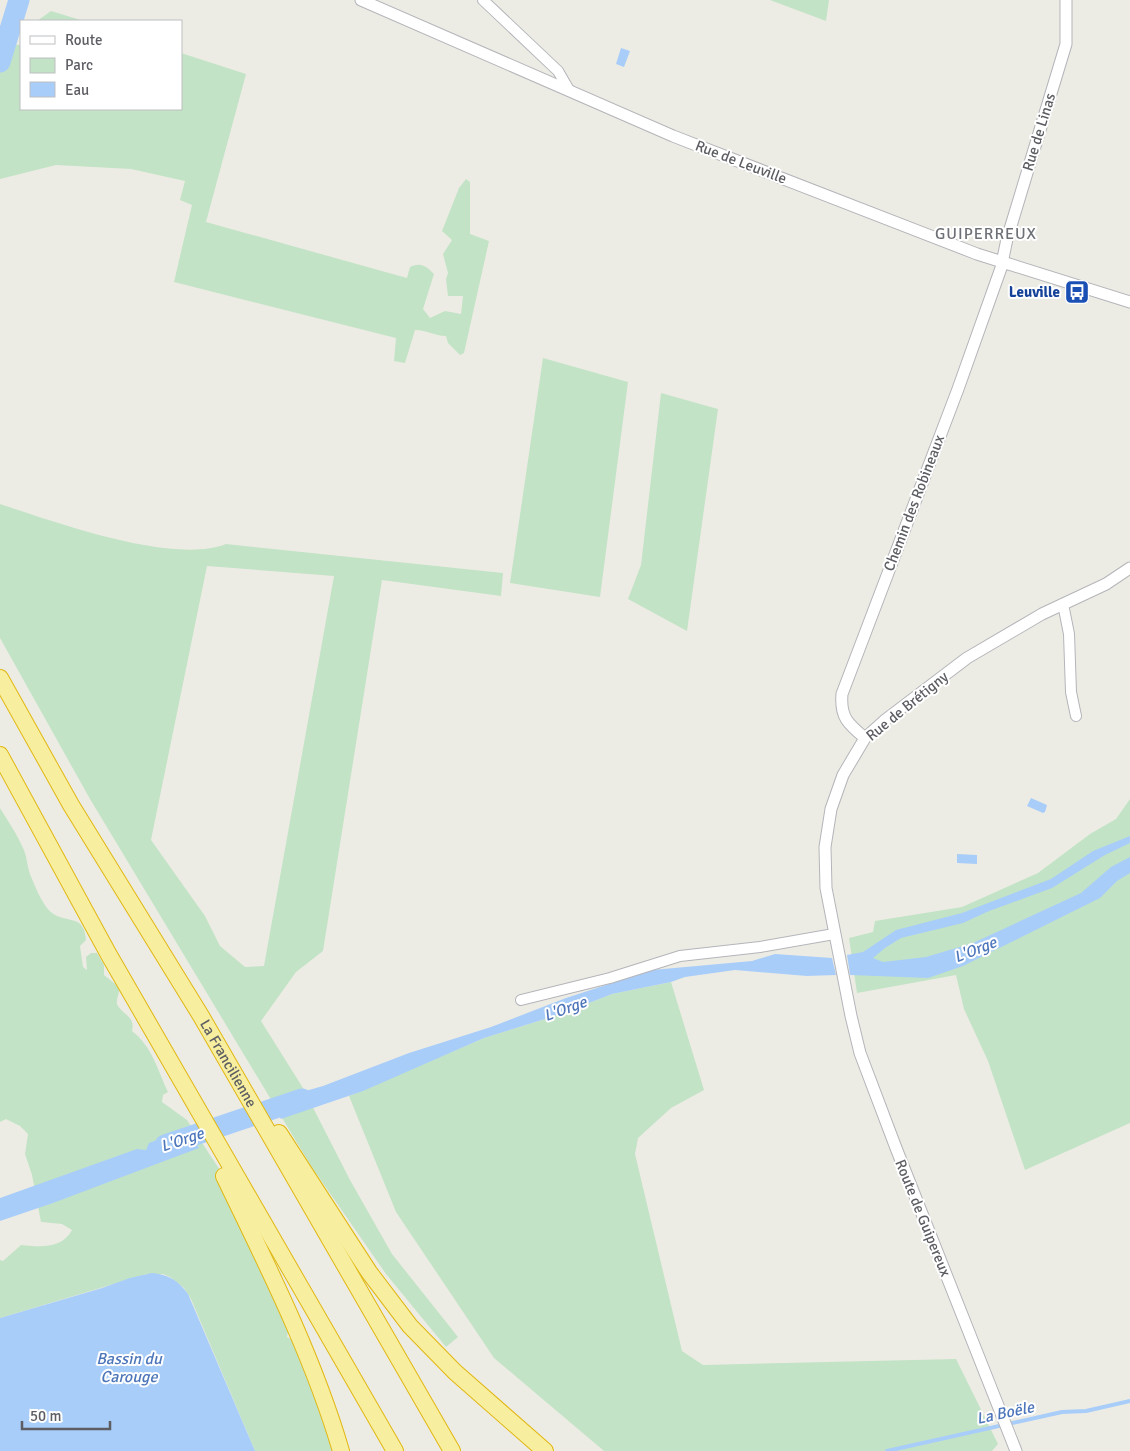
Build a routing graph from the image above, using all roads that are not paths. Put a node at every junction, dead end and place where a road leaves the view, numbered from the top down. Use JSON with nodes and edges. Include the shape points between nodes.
{"nodes":[{"id":1,"x":361,"y":0,"type":"edge"},
{"id":2,"x":483,"y":0,"type":"edge"},
{"id":3,"x":1066,"y":0,"type":"edge"},
{"id":4,"x":569,"y":90,"type":"junction"},
{"id":5,"x":1002,"y":262,"type":"junction"},
{"id":6,"x":1130,"y":302,"type":"edge"},
{"id":7,"x":1130,"y":568,"type":"edge"},
{"id":8,"x":1063,"y":604,"type":"junction"},
{"id":9,"x":0,"y":678,"type":"edge"},
{"id":10,"x":1076,"y":716,"type":"dead end"},
{"id":11,"x":865,"y":738,"type":"junction"},
{"id":12,"x":0,"y":756,"type":"edge"},
{"id":13,"x":834,"y":934,"type":"junction"},
{"id":14,"x":844,"y":981,"type":"joint"},
{"id":15,"x":521,"y":1000,"type":"dead end"},
{"id":16,"x":278,"y":1141,"type":"junction"},
{"id":17,"x":221,"y":1152,"type":"junction"},
{"id":18,"x":341,"y":1451,"type":"edge"},
{"id":19,"x":395,"y":1451,"type":"edge"},
{"id":20,"x":452,"y":1451,"type":"edge"},
{"id":21,"x":545,"y":1451,"type":"edge"},
{"id":22,"x":1016,"y":1451,"type":"edge"}],
"edges":[{"from":1,"to":4,"type":"street","name":"Rue de Leuville"},
{"from":2,"to":4,"type":"street","via":[[558,71]]},
{"from":3,"to":5,"type":"street","name":"Rue de Linas","via":[[1066,44]]},
{"from":4,"to":5,"type":"street","name":"Rue de Leuville","via":[[673,136]]},
{"from":5,"to":6,"type":"street","name":"Rue de Leuville"},
{"from":5,"to":11,"type":"street","name":"Chemin des Robineaux","via":[[958,389],[842,694],[845,718]]},
{"from":7,"to":8,"type":"street","name":"Rue de Brétigny","via":[[1106,584]]},
{"from":8,"to":10,"type":"street","via":[[1070,634],[1070,684]]},
{"from":8,"to":11,"type":"street","name":"Rue de Brétigny","via":[[967,658],[913,696]]},
{"from":9,"to":16,"type":"highway","name":"La Francilienne","via":[[76,813]]},
{"from":11,"to":13,"type":"street","name":"Rue de Brétigny","via":[[843,774],[825,847],[826,888]]},
{"from":12,"to":17,"type":"highway"},
{"from":13,"to":14,"type":"street","name":"Rue de Brétigny"},
{"from":13,"to":15,"type":"street","via":[[680,956],[610,978]]},
{"from":14,"to":22,"type":"street","name":"Route de Guipereux","via":[[860,1053]]},
{"from":16,"to":20,"type":"highway","name":"La Francilienne"},
{"from":16,"to":21,"type":"highway","via":[[410,1326],[455,1372]]},
{"from":17,"to":18,"type":"highway","via":[[222,1174],[278,1291],[320,1389]]},
{"from":17,"to":19,"type":"highway"}]}
